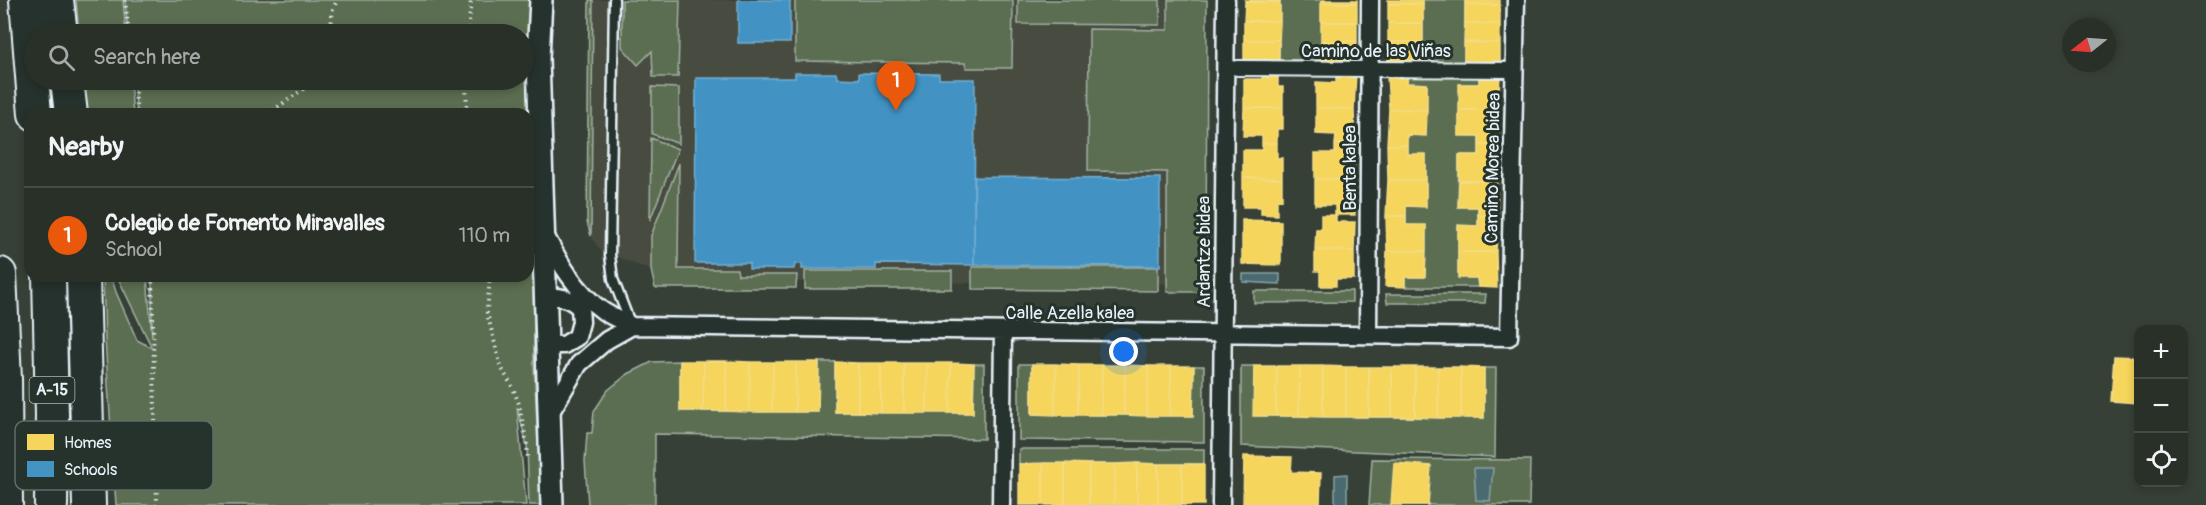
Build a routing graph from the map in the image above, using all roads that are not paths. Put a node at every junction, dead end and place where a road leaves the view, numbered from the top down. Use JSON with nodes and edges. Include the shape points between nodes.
{"nodes":[{"id":1,"x":26,"y":0,"type":"edge"},
{"id":2,"x":57,"y":0,"type":"edge"},
{"id":3,"x":542,"y":0,"type":"edge"},
{"id":4,"x":614,"y":0,"type":"edge"},
{"id":5,"x":1226,"y":0,"type":"edge"},
{"id":6,"x":1370,"y":0,"type":"edge"},
{"id":7,"x":1516,"y":0,"type":"edge"},
{"id":8,"x":28,"y":24,"type":"edge"},
{"id":9,"x":60,"y":24,"type":"edge"},
{"id":10,"x":1237,"y":68,"type":"dead end"},
{"id":11,"x":1370,"y":69,"type":"junction"},
{"id":12,"x":1515,"y":70,"type":"junction"},
{"id":13,"x":33,"y":90,"type":"edge"},
{"id":14,"x":68,"y":90,"type":"edge"},
{"id":15,"x":35,"y":108,"type":"edge"},
{"id":16,"x":70,"y":108,"type":"edge"},
{"id":17,"x":542,"y":229,"type":"junction"},
{"id":18,"x":0,"y":274,"type":"edge"},
{"id":19,"x":49,"y":282,"type":"edge"},
{"id":20,"x":83,"y":282,"type":"edge"},
{"id":21,"x":546,"y":297,"type":"junction"},
{"id":22,"x":569,"y":299,"type":"junction"},
{"id":23,"x":594,"y":304,"type":"junction"},
{"id":24,"x":632,"y":326,"type":"junction"},
{"id":25,"x":1003,"y":332,"type":"junction"},
{"id":26,"x":1224,"y":333,"type":"junction"},
{"id":27,"x":1368,"y":335,"type":"junction"},
{"id":28,"x":1509,"y":337,"type":"joint"},
{"id":29,"x":607,"y":340,"type":"junction"},
{"id":30,"x":556,"y":345,"type":"junction"},
{"id":31,"x":549,"y":415,"type":"junction"},
{"id":32,"x":52,"y":421,"type":"edge"},
{"id":33,"x":87,"y":421,"type":"edge"},
{"id":34,"x":51,"y":490,"type":"edge"},
{"id":35,"x":90,"y":490,"type":"edge"},
{"id":36,"x":6,"y":505,"type":"edge"},
{"id":37,"x":51,"y":505,"type":"edge"},
{"id":38,"x":90,"y":505,"type":"edge"},
{"id":39,"x":552,"y":505,"type":"edge"},
{"id":40,"x":1001,"y":505,"type":"edge"},
{"id":41,"x":1221,"y":505,"type":"edge"}],
"edges":[{"from":1,"to":8,"type":"highway"},
{"from":2,"to":9,"type":"highway"},
{"from":3,"to":17,"type":"street","via":[[538,58]]},
{"from":4,"to":24,"type":"lane","via":[[610,255],[613,279]]},
{"from":5,"to":26,"type":"street","name":"Ardantze bidea"},
{"from":6,"to":11,"type":"street","name":"Benta kalea"},
{"from":7,"to":12,"type":"street","name":"Camino Morea bidea"},
{"from":10,"to":11,"type":"street","name":"Camino de las Viñas"},
{"from":11,"to":12,"type":"street","name":"Camino de las Viñas"},
{"from":11,"to":27,"type":"street","name":"Benta kalea"},
{"from":12,"to":28,"type":"street","name":"Camino Morea bidea"},
{"from":13,"to":15,"type":"highway"},
{"from":14,"to":16,"type":"highway"},
{"from":17,"to":21,"type":"street"},
{"from":17,"to":23,"type":"street","name":"Calle Azella kalea","via":[[567,272]]},
{"from":18,"to":36,"type":"highway","number":"A-15"},
{"from":19,"to":32,"type":"highway","number":"A-15"},
{"from":20,"to":33,"type":"highway"},
{"from":21,"to":22,"type":"street","name":"Calle Azella kalea"},
{"from":21,"to":30,"type":"street"},
{"from":22,"to":23,"type":"street","name":"Calle Azella kalea"},
{"from":22,"to":30,"type":"street","via":[[580,309],[577,337]]},
{"from":23,"to":24,"type":"street","name":"Calle Azella kalea"},
{"from":24,"to":25,"type":"street","name":"Calle Azella kalea"},
{"from":24,"to":29,"type":"street"},
{"from":25,"to":26,"type":"street","name":"Calle Azella kalea"},
{"from":25,"to":40,"type":"street"},
{"from":26,"to":27,"type":"street","name":"Calle Azella kalea"},
{"from":26,"to":41,"type":"street","name":"Ardantze bidea"},
{"from":27,"to":28,"type":"street","name":"Calle Azella kalea"},
{"from":29,"to":30,"type":"street"},
{"from":29,"to":31,"type":"street","via":[[579,364]]},
{"from":30,"to":31,"type":"street"},
{"from":31,"to":39,"type":"street"},
{"from":34,"to":37,"type":"highway","number":"A-15"},
{"from":35,"to":38,"type":"highway"}]}
